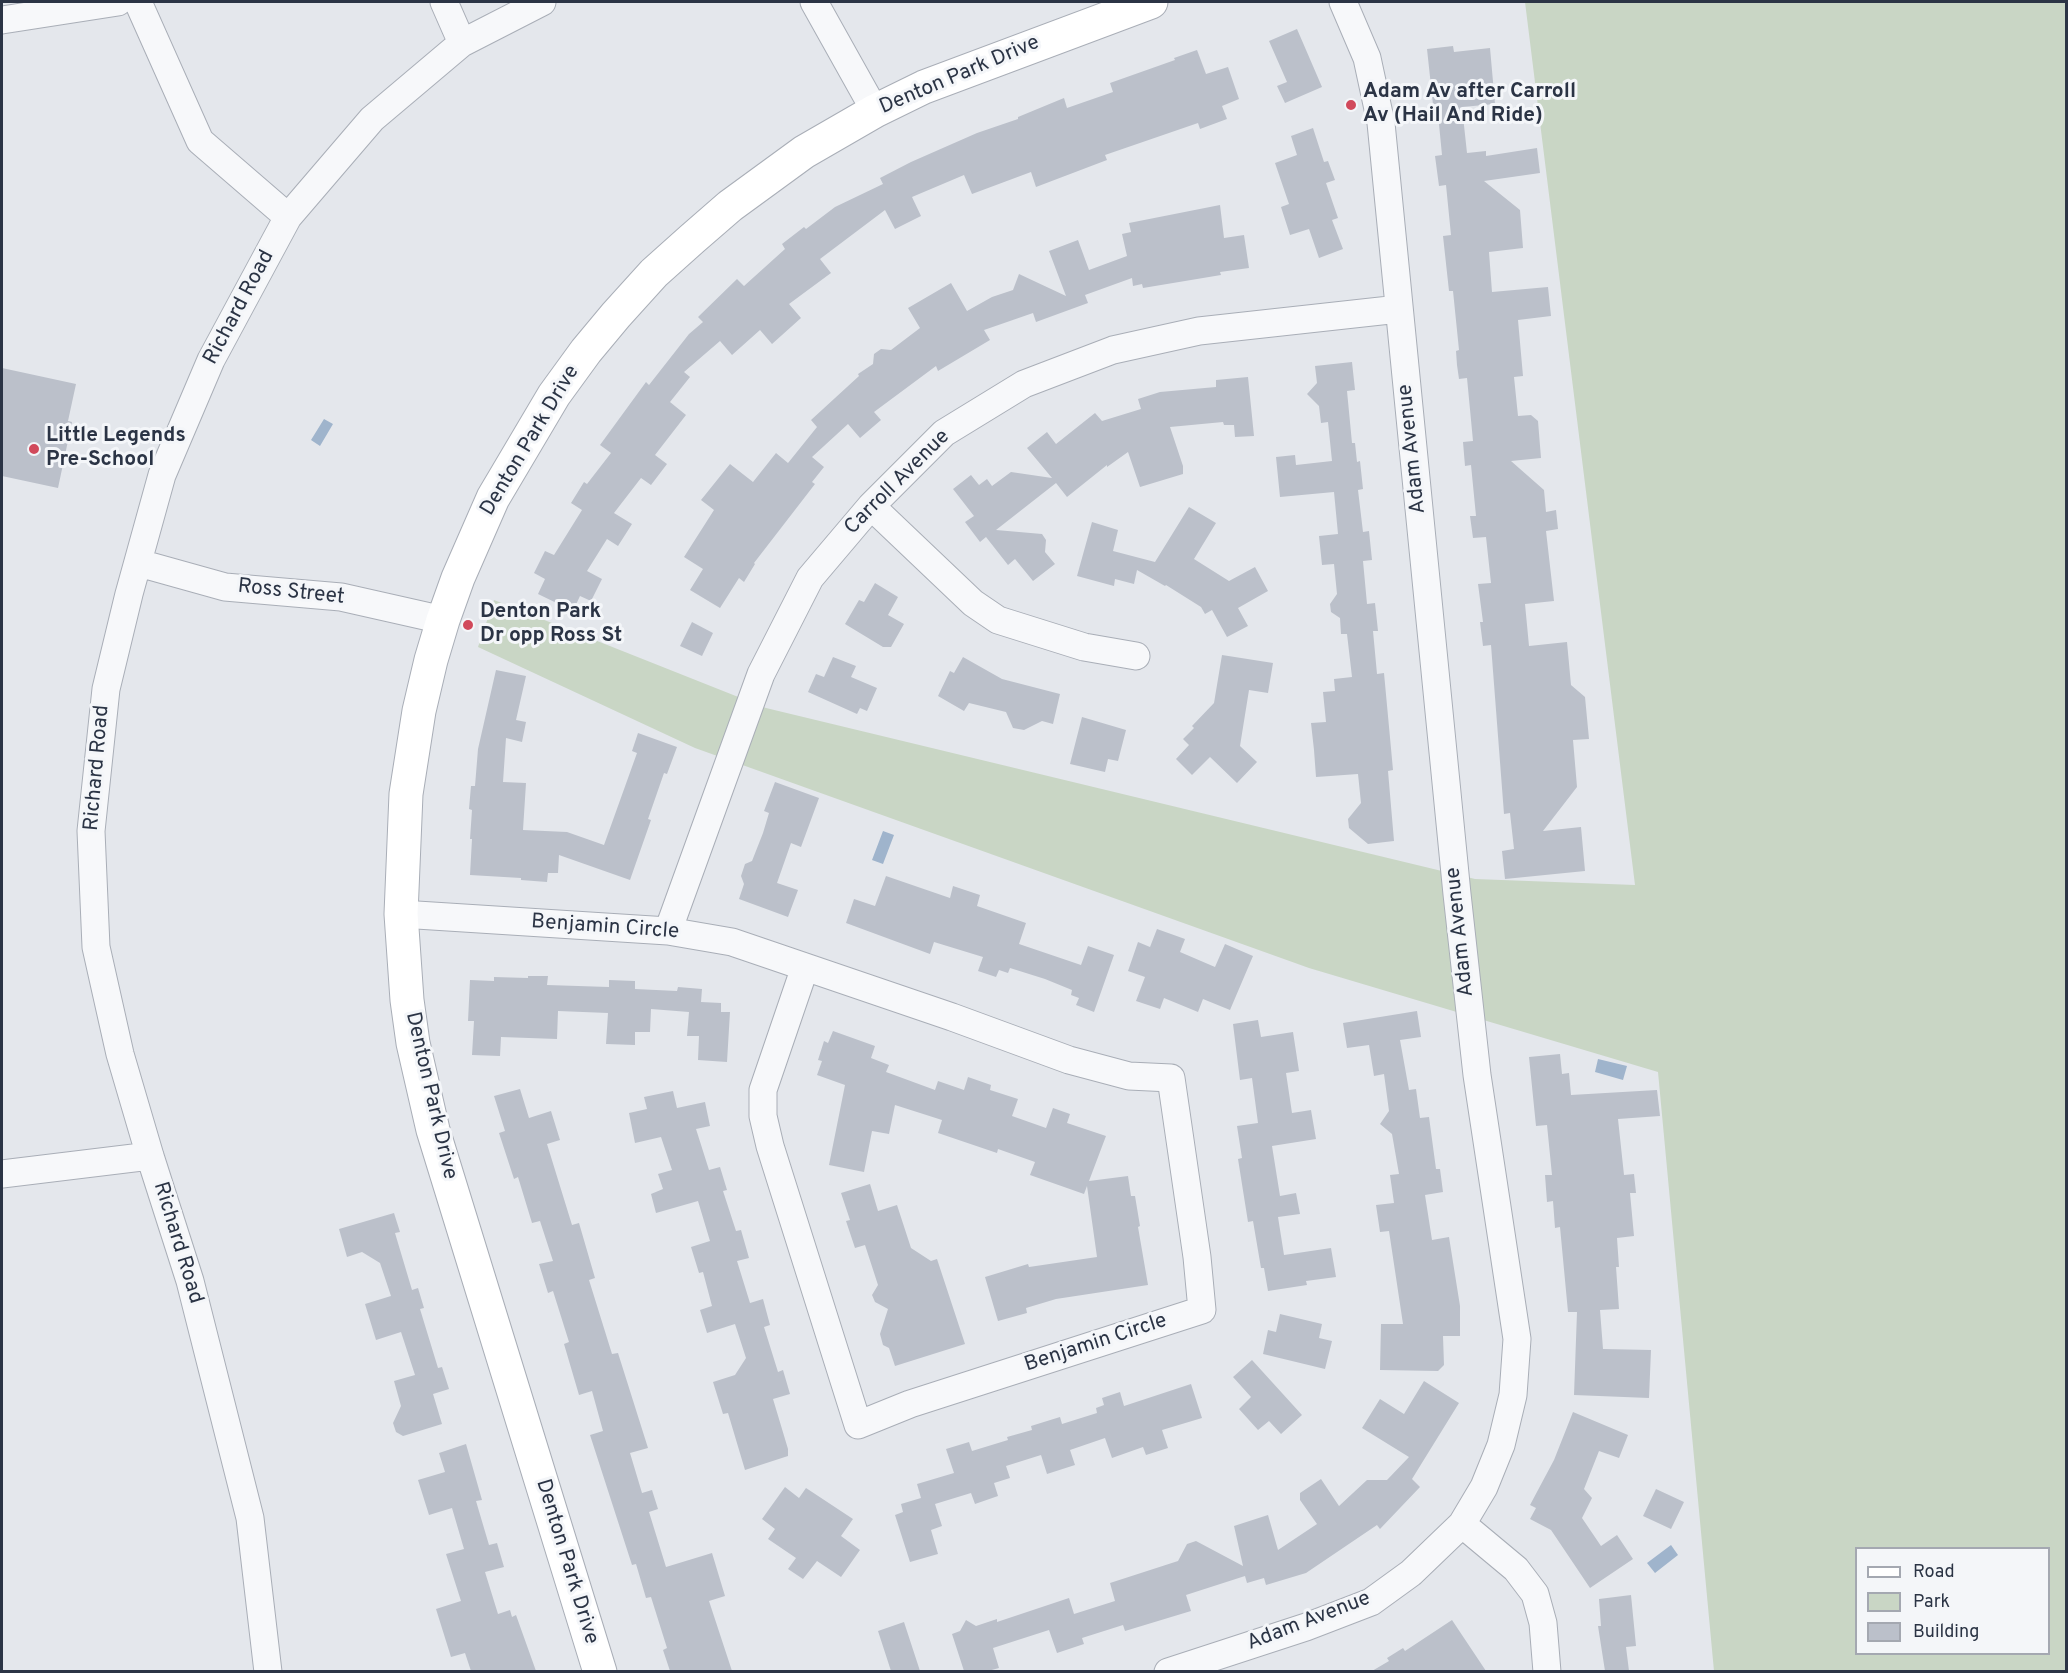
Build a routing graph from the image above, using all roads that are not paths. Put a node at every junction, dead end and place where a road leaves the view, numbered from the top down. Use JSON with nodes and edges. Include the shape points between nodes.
{"nodes":[{"id":1,"x":118,"y":2,"type":"edge"},
{"id":2,"x":138,"y":2,"type":"edge"},
{"id":3,"x":444,"y":2,"type":"edge"},
{"id":4,"x":542,"y":2,"type":"edge"},
{"id":5,"x":814,"y":2,"type":"edge"},
{"id":6,"x":1151,"y":2,"type":"edge"},
{"id":7,"x":1343,"y":2,"type":"edge"},
{"id":8,"x":2,"y":20,"type":"edge"},
{"id":9,"x":462,"y":42,"type":"junction"},
{"id":10,"x":875,"y":111,"type":"junction"},
{"id":11,"x":288,"y":217,"type":"junction"},
{"id":12,"x":1399,"y":309,"type":"junction"},
{"id":13,"x":871,"y":506,"type":"junction"},
{"id":14,"x":139,"y":563,"type":"junction"},
{"id":15,"x":443,"y":620,"type":"junction"},
{"id":16,"x":1136,"y":656,"type":"dead end"},
{"id":17,"x":401,"y":914,"type":"junction"},
{"id":18,"x":668,"y":931,"type":"junction"},
{"id":19,"x":805,"y":968,"type":"junction"},
{"id":20,"x":150,"y":1156,"type":"junction"},
{"id":21,"x":2,"y":1174,"type":"edge"},
{"id":22,"x":1461,"y":1524,"type":"junction"},
{"id":23,"x":268,"y":1671,"type":"edge"},
{"id":24,"x":600,"y":1671,"type":"edge"},
{"id":25,"x":1168,"y":1671,"type":"edge"},
{"id":26,"x":1547,"y":1671,"type":"edge"}],
"edges":[{"from":1,"to":8,"type":"street"},
{"from":2,"to":11,"type":"street","via":[[200,141]]},
{"from":3,"to":9,"type":"street"},
{"from":4,"to":9,"type":"street","name":"Richard Road"},
{"from":5,"to":10,"type":"street"},
{"from":6,"to":10,"type":"main road","name":"Denton Park Drive","via":[[924,87]]},
{"from":7,"to":12,"type":"street","name":"Adam Avenue","via":[[1367,58],[1381,123]]},
{"from":9,"to":11,"type":"street","name":"Richard Road","via":[[372,118]]},
{"from":10,"to":15,"type":"main road","name":"Denton Park Drive","via":[[804,152],[730,206],[654,273],[586,351],[515,459],[476,535]]},
{"from":11,"to":14,"type":"street","name":"Richard Road","via":[[211,360],[162,475]]},
{"from":12,"to":13,"type":"street","name":"Carroll Avenue","via":[[1199,331],[1113,350],[1024,384],[944,433]]},
{"from":12,"to":22,"type":"street","name":"Adam Avenue","via":[[1456,894],[1477,1075],[1517,1339],[1513,1395],[1502,1445],[1484,1487]]},
{"from":13,"to":16,"type":"street","via":[[973,603],[998,620],[1084,647]]},
{"from":13,"to":18,"type":"street","name":"Carroll Avenue","via":[[810,578],[760,674]]},
{"from":14,"to":15,"type":"street","name":"Ross Street","via":[[225,587],[341,597]]},
{"from":14,"to":20,"type":"street","name":"Richard Road","via":[[106,689],[91,831],[96,947],[120,1054]]},
{"from":15,"to":17,"type":"main road","name":"Denton Park Drive","via":[[419,711],[406,794]]},
{"from":17,"to":18,"type":"street","name":"Benjamin Circle"},
{"from":17,"to":24,"type":"main road","name":"Denton Park Drive","via":[[413,1043],[433,1130]]},
{"from":18,"to":19,"type":"street","name":"Benjamin Circle","via":[[732,942]]},
{"from":19,"to":19,"type":"street","name":"Benjamin Circle","via":[[1069,1060],[1129,1076],[1171,1078],[1202,1311],[910,1404],[858,1425],[763,1116],[763,1090]]},
{"from":20,"to":21,"type":"street"},
{"from":20,"to":23,"type":"street","name":"Richard Road","via":[[190,1281],[250,1518]]},
{"from":22,"to":25,"type":"street","name":"Adam Avenue","via":[[1411,1573],[1371,1602]]},
{"from":22,"to":26,"type":"street","via":[[1516,1569],[1534,1594],[1543,1623]]}]}
